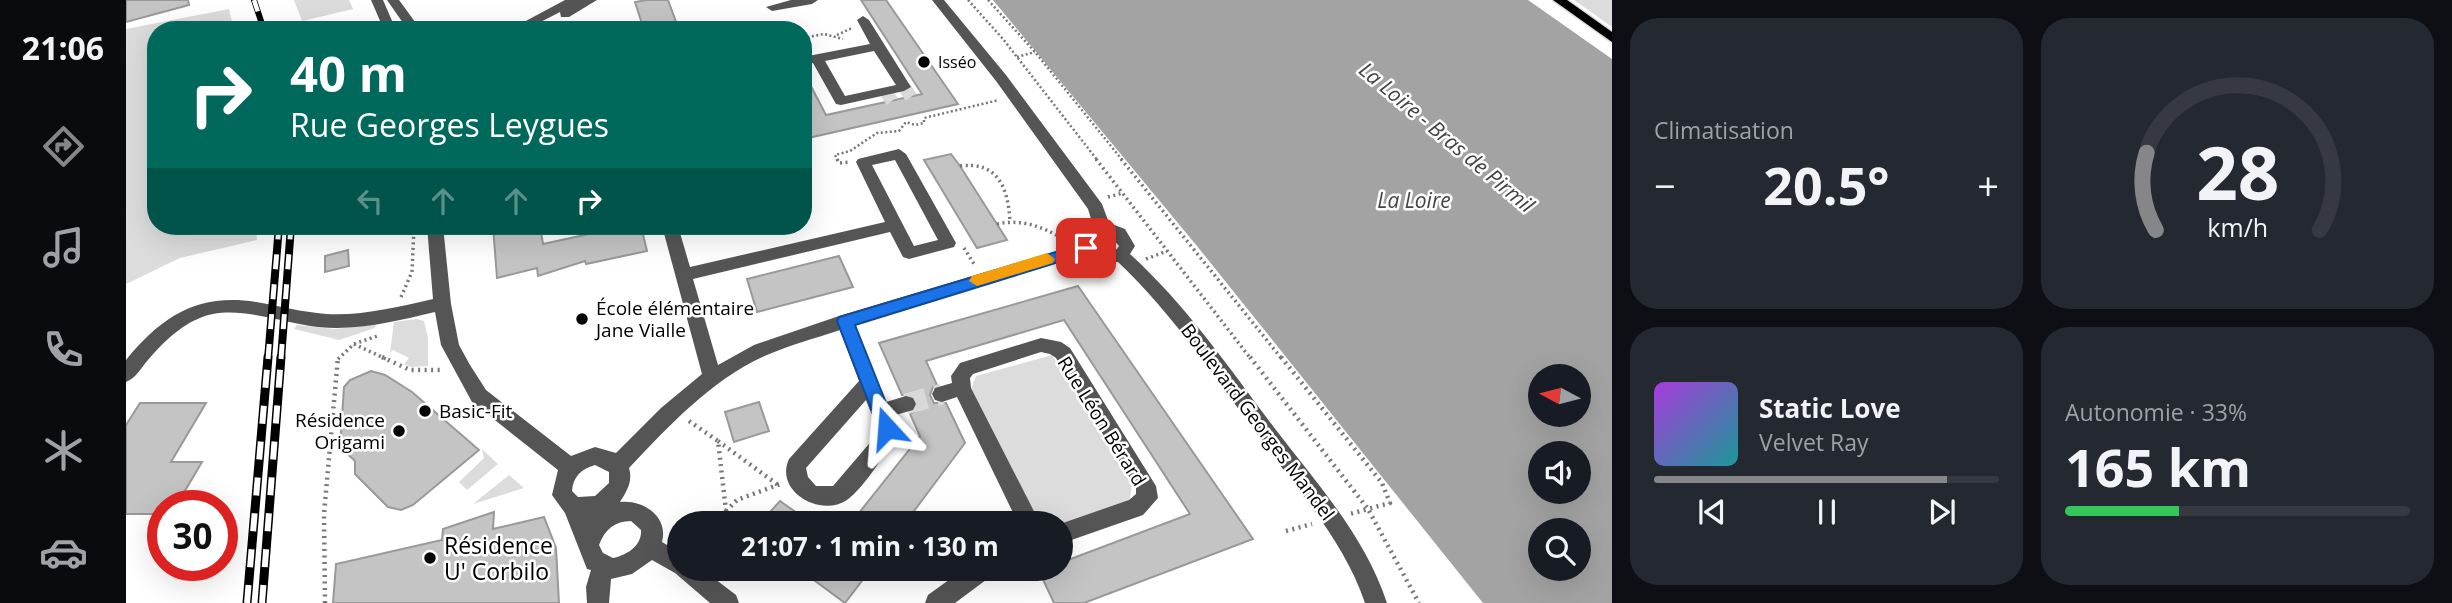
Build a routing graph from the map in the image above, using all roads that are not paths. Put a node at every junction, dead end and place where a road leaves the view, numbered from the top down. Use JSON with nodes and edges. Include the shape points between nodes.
{"nodes":[{"id":1,"x":377,"y":0,"type":"edge"},
{"id":2,"x":393,"y":0,"type":"edge"},
{"id":3,"x":574,"y":0,"type":"edge"},
{"id":4,"x":592,"y":0,"type":"edge"},
{"id":5,"x":812,"y":0,"type":"edge"},
{"id":6,"x":938,"y":0,"type":"edge"},
{"id":7,"x":1559,"y":0,"type":"edge"},
{"id":8,"x":772,"y":7,"type":"dead end"},
{"id":9,"x":863,"y":20,"type":"dead end"},
{"id":10,"x":386,"y":21,"type":"edge"},
{"id":11,"x":408,"y":21,"type":"edge"},
{"id":12,"x":533,"y":21,"type":"edge"},
{"id":13,"x":551,"y":21,"type":"edge"},
{"id":14,"x":1612,"y":38,"type":"edge"},
{"id":15,"x":878,"y":46,"type":"junction"},
{"id":16,"x":812,"y":59,"type":"edge"},
{"id":17,"x":812,"y":62,"type":"edge"},
{"id":18,"x":895,"y":225,"type":"junction"},
{"id":19,"x":1102,"y":227,"type":"junction"},
{"id":20,"x":436,"y":235,"type":"edge"},
{"id":21,"x":672,"y":235,"type":"edge"},
{"id":22,"x":1086,"y":248,"type":"junction"},
{"id":23,"x":1121,"y":255,"type":"junction"},
{"id":24,"x":683,"y":275,"type":"junction"},
{"id":25,"x":442,"y":303,"type":"junction"},
{"id":26,"x":845,"y":321,"type":"junction"},
{"id":27,"x":126,"y":374,"type":"edge"},
{"id":28,"x":712,"y":377,"type":"junction"},
{"id":29,"x":870,"y":382,"type":"junction"},
{"id":30,"x":962,"y":388,"type":"junction"},
{"id":31,"x":942,"y":394,"type":"tunnel mouth"},
{"id":32,"x":906,"y":404,"type":"tunnel mouth"},
{"id":33,"x":883,"y":411,"type":"junction"},
{"id":34,"x":570,"y":468,"type":"junction"},
{"id":35,"x":618,"y":476,"type":"junction"},
{"id":36,"x":573,"y":507,"type":"junction"},
{"id":37,"x":635,"y":511,"type":"junction"},
{"id":38,"x":1023,"y":511,"type":"edge"},
{"id":39,"x":1073,"y":530,"type":"edge"},
{"id":40,"x":589,"y":544,"type":"junction"},
{"id":41,"x":649,"y":546,"type":"junction"},
{"id":42,"x":667,"y":557,"type":"edge"},
{"id":43,"x":603,"y":567,"type":"junction"},
{"id":44,"x":700,"y":581,"type":"edge"},
{"id":45,"x":966,"y":581,"type":"edge"},
{"id":46,"x":597,"y":603,"type":"edge"},
{"id":47,"x":728,"y":603,"type":"edge"},
{"id":48,"x":936,"y":603,"type":"edge"},
{"id":49,"x":1376,"y":603,"type":"edge"}],
"edges":[{"from":1,"to":10,"type":"street"},
{"from":2,"to":11,"type":"street"},
{"from":3,"to":12,"type":"street"},
{"from":4,"to":13,"type":"street"},
{"from":5,"to":8,"type":"street"},
{"from":6,"to":19,"type":"street","via":[[1096,208]]},
{"from":7,"to":14,"type":"main road"},
{"from":9,"to":15,"type":"street"},
{"from":15,"to":16,"type":"street"},
{"from":15,"to":17,"type":"street","via":[[904,87],[841,100]]},
{"from":18,"to":18,"type":"street","via":[[909,253],[948,243],[899,154],[863,162]]},
{"from":18,"to":24,"type":"street"},
{"from":19,"to":22,"type":"street","via":[[1085,233]]},
{"from":19,"to":23,"type":"street","via":[[1122,235],[1126,246]]},
{"from":20,"to":25,"type":"street"},
{"from":21,"to":24,"type":"street"},
{"from":22,"to":23,"type":"street","via":[[1103,258]]},
{"from":22,"to":26,"type":"street"},
{"from":23,"to":49,"type":"street","name":"Boulevard Georges Mandel","via":[[1163,294],[1331,519],[1363,569]]},
{"from":24,"to":28,"type":"street"},
{"from":25,"to":27,"type":"street","via":[[369,319],[335,321],[231,306],[205,309],[163,332]]},
{"from":25,"to":34,"type":"street","via":[[450,345],[480,396]]},
{"from":26,"to":28,"type":"street","via":[[760,350]]},
{"from":26,"to":29,"type":"street"},
{"from":28,"to":35,"type":"street","via":[[668,414]]},
{"from":29,"to":33,"type":"street"},
{"from":29,"to":33,"type":"street","via":[[796,465],[787,482],[817,497],[840,493],[883,442],[887,428]]},
{"from":30,"to":31,"type":"street"},
{"from":30,"to":38,"type":"street"},
{"from":30,"to":39,"type":"street","name":"Rue Léon Bérard","via":[[960,376],[967,368],[1041,345],[1063,353],[1146,486],[1146,498],[1136,508]]},
{"from":32,"to":33,"type":"street"},
{"from":34,"to":35,"type":"street","via":[[584,459],[605,457]]},
{"from":34,"to":36,"type":"street","via":[[563,478],[562,495]]},
{"from":35,"to":36,"type":"street","via":[[604,504]]},
{"from":35,"to":37,"type":"street"},
{"from":36,"to":40,"type":"street"},
{"from":37,"to":40,"type":"street","via":[[603,518]]},
{"from":37,"to":41,"type":"street","via":[[650,524]]},
{"from":40,"to":43,"type":"street","via":[[595,561]]},
{"from":41,"to":42,"type":"street"},
{"from":41,"to":43,"type":"street","via":[[625,568]]},
{"from":43,"to":46,"type":"street"},
{"from":44,"to":47,"type":"street"},
{"from":45,"to":48,"type":"street"}]}
